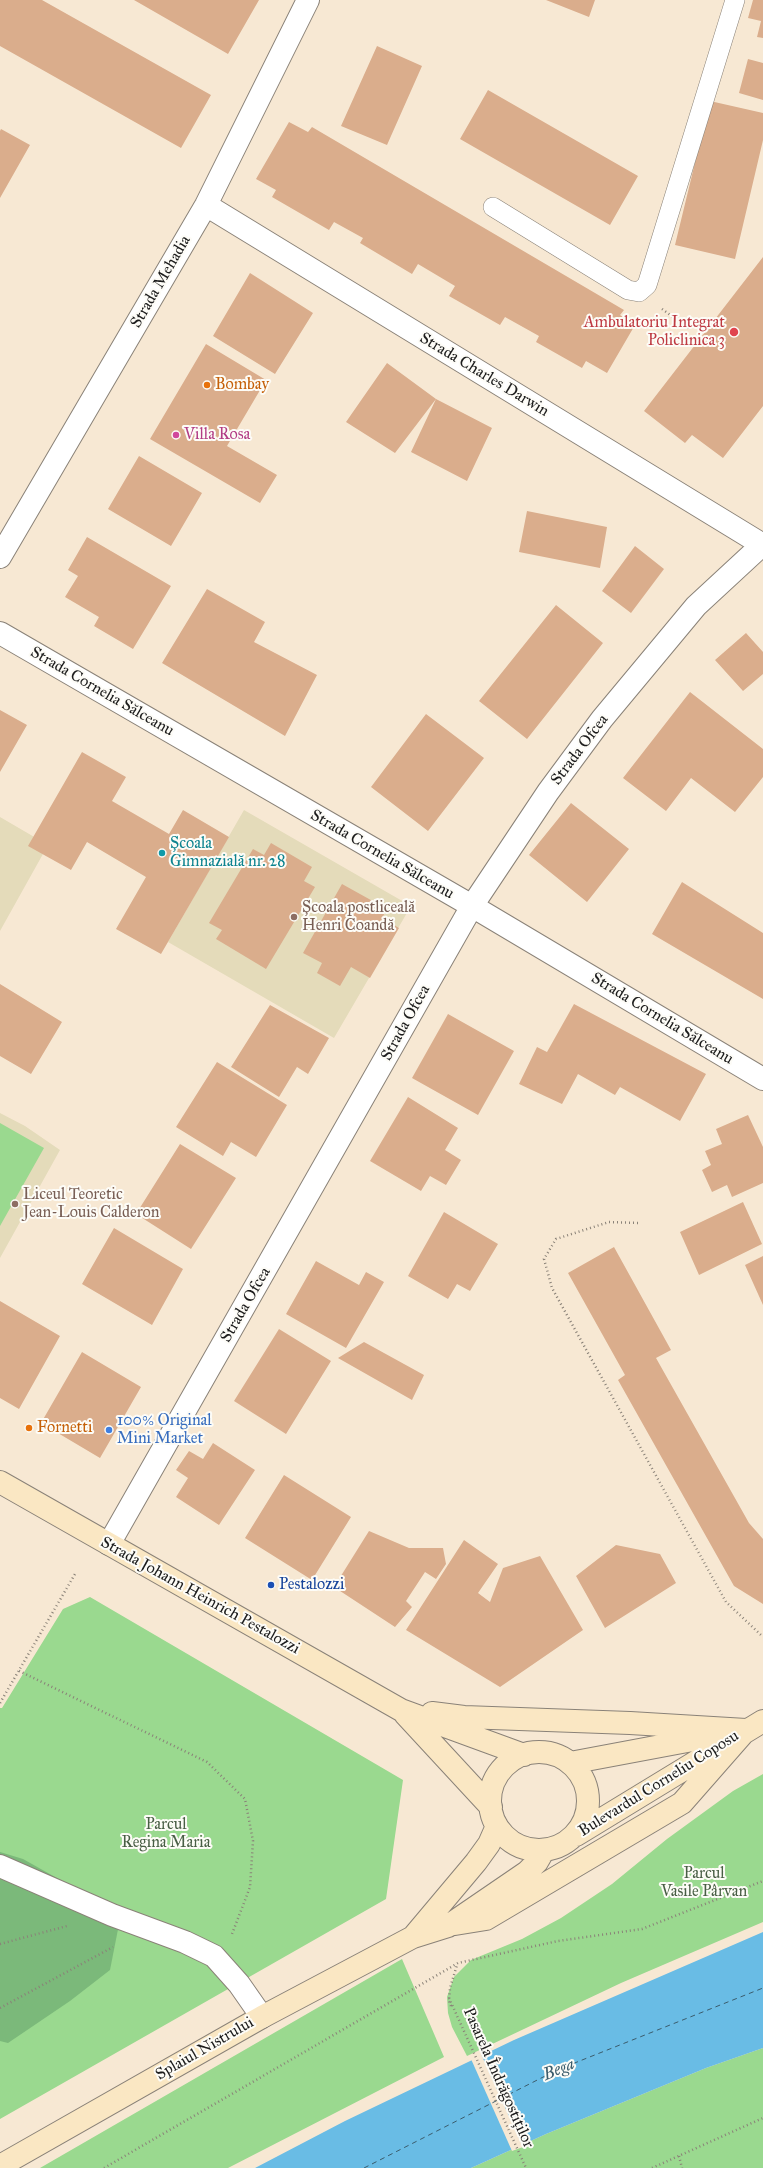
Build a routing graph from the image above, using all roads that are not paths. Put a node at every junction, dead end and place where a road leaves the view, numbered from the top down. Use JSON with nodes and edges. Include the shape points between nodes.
{"nodes":[{"id":1,"x":308,"y":0,"type":"edge"},
{"id":2,"x":735,"y":0,"type":"edge"},
{"id":3,"x":206,"y":205,"type":"junction"},
{"id":4,"x":493,"y":207,"type":"dead end"},
{"id":5,"x":763,"y":544,"type":"edge"},
{"id":6,"x":0,"y":557,"type":"edge"},
{"id":7,"x":0,"y":633,"type":"edge"},
{"id":8,"x":472,"y":906,"type":"junction"},
{"id":9,"x":763,"y":1079,"type":"edge"},
{"id":10,"x":0,"y":1482,"type":"edge"},
{"id":11,"x":109,"y":1544,"type":"junction"},
{"id":12,"x":401,"y":1710,"type":"junction"},
{"id":13,"x":755,"y":1726,"type":"edge"},
{"id":14,"x":524,"y":1755,"type":"junction"},
{"id":15,"x":570,"y":1763,"type":"junction"},
{"id":16,"x":494,"y":1817,"type":"junction"},
{"id":17,"x":572,"y":1838,"type":"junction"},
{"id":18,"x":544,"y":1850,"type":"junction"},
{"id":19,"x":0,"y":1866,"type":"edge"},
{"id":20,"x":448,"y":1926,"type":"junction"},
{"id":21,"x":413,"y":1937,"type":"junction"},
{"id":22,"x":262,"y":2017,"type":"junction"},
{"id":23,"x":0,"y":2166,"type":"edge"}],
"edges":[{"from":1,"to":3,"type":"street","name":"Strada Mehadia"},
{"from":2,"to":4,"type":"lane","via":[[659,251],[647,285],[639,292],[628,290]]},
{"from":3,"to":5,"type":"street","name":"Strada Charles Darwin"},
{"from":3,"to":6,"type":"street","name":"Strada Mehadia"},
{"from":5,"to":8,"type":"street","name":"Strada Ofcea","via":[[696,606],[602,719],[548,792]]},
{"from":7,"to":8,"type":"street","name":"Strada Cornelia Sălceanu"},
{"from":8,"to":9,"type":"street","name":"Strada Cornelia Sălceanu"},
{"from":8,"to":11,"type":"street","name":"Strada Ofcea"},
{"from":10,"to":11,"type":"main road","name":"Strada Johann Heinrich Pestalozzi"},
{"from":11,"to":12,"type":"main road","name":"Strada Johann Heinrich Pestalozzi"},
{"from":12,"to":13,"type":"main road","via":[[464,1717]]},
{"from":12,"to":14,"type":"main road","name":"Strada Johann Heinrich Pestalozzi"},
{"from":12,"to":16,"type":"main road","name":"Strada Johann Heinrich Pestalozzi"},
{"from":13,"to":15,"type":"main road","name":"Bulevardul Corneliu Coposu"},
{"from":13,"to":17,"type":"main road","name":"Bulevardul Corneliu Coposu"},
{"from":13,"to":20,"type":"main road","via":[[682,1803],[486,1919]]},
{"from":14,"to":15,"type":"main road","via":[[548,1753]]},
{"from":14,"to":16,"type":"main road","via":[[512,1761],[495,1781],[491,1794]]},
{"from":15,"to":17,"type":"main road","via":[[586,1786],[588,1800],[587,1815],[581,1828]]},
{"from":16,"to":18,"type":"main road","via":[[506,1837],[517,1845],[530,1850]]},
{"from":16,"to":21,"type":"main road","name":"Splaiul Nistrului","via":[[489,1844]]},
{"from":17,"to":18,"type":"main road","via":[[559,1846]]},
{"from":18,"to":20,"type":"main road","name":"Splaiul Nistrului","via":[[527,1872]]},
{"from":19,"to":22,"type":"street","via":[[214,1956],[239,1984]]},
{"from":20,"to":21,"type":"main road","name":"Splaiul Nistrului"},
{"from":21,"to":22,"type":"main road","name":"Splaiul Nistrului"},
{"from":22,"to":23,"type":"main road","name":"Splaiul Nistrului"}]}
